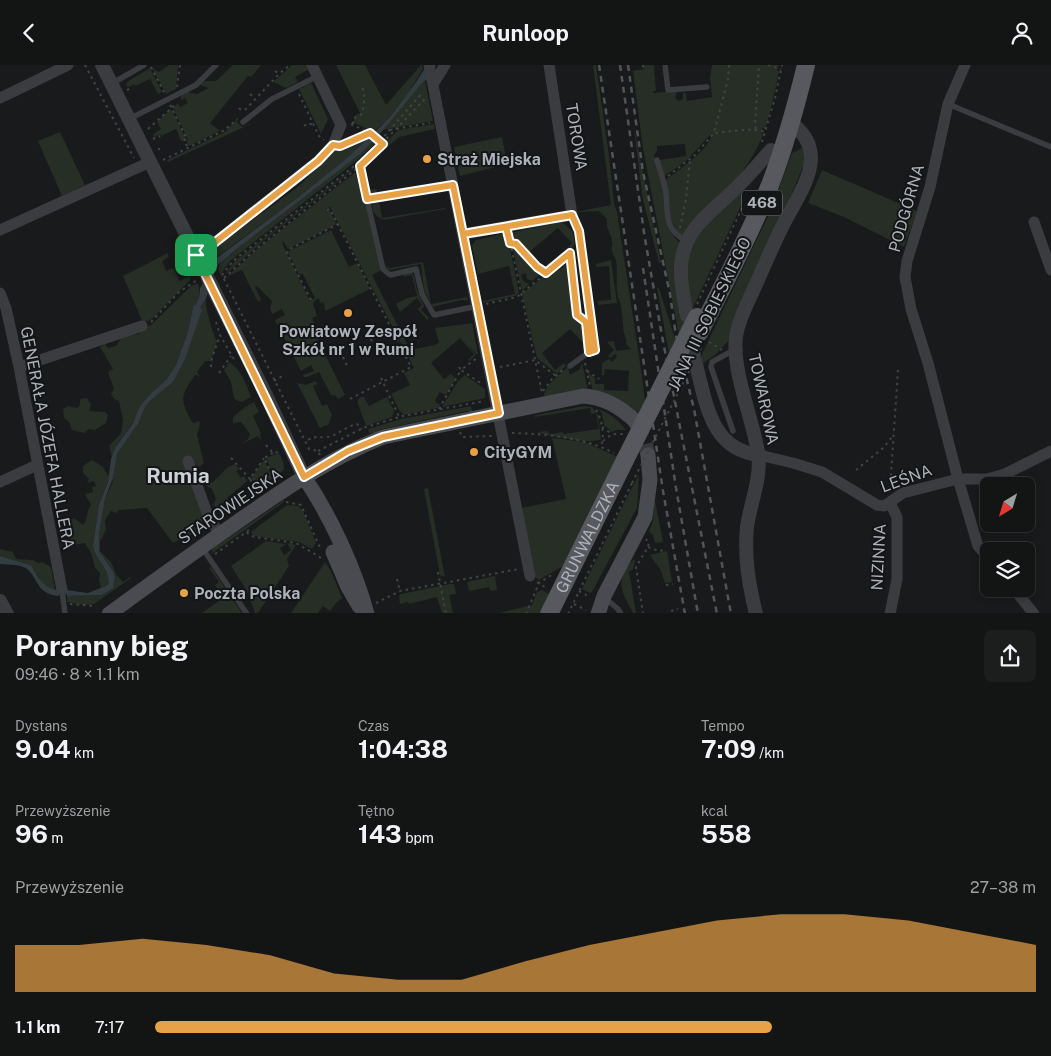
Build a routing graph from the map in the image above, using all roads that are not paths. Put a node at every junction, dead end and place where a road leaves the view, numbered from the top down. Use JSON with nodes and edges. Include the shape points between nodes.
{"nodes":[{"id":1,"x":68,"y":65,"type":"edge"},
{"id":2,"x":102,"y":65,"type":"edge"},
{"id":3,"x":144,"y":65,"type":"edge"},
{"id":4,"x":216,"y":65,"type":"edge"},
{"id":5,"x":312,"y":65,"type":"edge"},
{"id":6,"x":446,"y":65,"type":"edge"},
{"id":7,"x":548,"y":65,"type":"edge"},
{"id":8,"x":665,"y":65,"type":"edge"},
{"id":9,"x":806,"y":65,"type":"edge"},
{"id":10,"x":964,"y":65,"type":"edge"},
{"id":11,"x":788,"y":67,"type":"edge"},
{"id":12,"x":318,"y":76,"type":"junction"},
{"id":13,"x":429,"y":81,"type":"edge"},
{"id":14,"x":112,"y":84,"type":"junction"},
{"id":15,"x":707,"y":87,"type":"dead end"},
{"id":16,"x":0,"y":98,"type":"edge"},
{"id":17,"x":948,"y":104,"type":"junction"},
{"id":18,"x":129,"y":119,"type":"junction"},
{"id":19,"x":242,"y":122,"type":"dead end"},
{"id":20,"x":791,"y":123,"type":"junction"},
{"id":21,"x":766,"y":147,"type":"junction"},
{"id":22,"x":1051,"y":147,"type":"edge"},
{"id":23,"x":658,"y":160,"type":"dead end"},
{"id":24,"x":151,"y":163,"type":"junction"},
{"id":25,"x":367,"y":199,"type":"road end"},
{"id":26,"x":572,"y":215,"type":"junction"},
{"id":27,"x":1034,"y":222,"type":"dead end"},
{"id":28,"x":0,"y":230,"type":"edge"},
{"id":29,"x":463,"y":234,"type":"junction"},
{"id":30,"x":682,"y":238,"type":"junction"},
{"id":31,"x":196,"y":255,"type":"junction"},
{"id":32,"x":1051,"y":270,"type":"edge"},
{"id":33,"x":0,"y":293,"type":"edge"},
{"id":34,"x":480,"y":306,"type":"junction"},
{"id":35,"x":142,"y":326,"type":"road end"},
{"id":36,"x":698,"y":326,"type":"junction"},
{"id":37,"x":736,"y":349,"type":"junction"},
{"id":38,"x":695,"y":361,"type":"tunnel mouth"},
{"id":39,"x":570,"y":366,"type":"road end"},
{"id":40,"x":19,"y":367,"type":"junction"},
{"id":41,"x":499,"y":413,"type":"junction"},
{"id":42,"x":631,"y":428,"type":"tunnel mouth"},
{"id":43,"x":733,"y":431,"type":"dead end"},
{"id":44,"x":1051,"y":451,"type":"edge"},
{"id":45,"x":648,"y":455,"type":"tunnel mouth"},
{"id":46,"x":759,"y":455,"type":"junction"},
{"id":47,"x":188,"y":461,"type":"dead end"},
{"id":48,"x":37,"y":465,"type":"junction"},
{"id":49,"x":627,"y":468,"type":"junction"},
{"id":50,"x":304,"y":477,"type":"junction"},
{"id":51,"x":958,"y":479,"type":"junction"},
{"id":52,"x":0,"y":482,"type":"edge"},
{"id":53,"x":893,"y":501,"type":"junction"},
{"id":54,"x":220,"y":534,"type":"junction"},
{"id":55,"x":980,"y":548,"type":"edge"},
{"id":56,"x":205,"y":553,"type":"junction"},
{"id":57,"x":535,"y":580,"type":"road end"},
{"id":58,"x":62,"y":593,"type":"joint"},
{"id":59,"x":597,"y":597,"type":"junction"},
{"id":60,"x":1021,"y":597,"type":"edge"},
{"id":61,"x":0,"y":601,"type":"edge"},
{"id":62,"x":567,"y":609,"type":"edge"},
{"id":63,"x":102,"y":610,"type":"edge"},
{"id":64,"x":370,"y":612,"type":"edge"},
{"id":65,"x":592,"y":612,"type":"edge"},
{"id":66,"x":7,"y":613,"type":"edge"},
{"id":67,"x":65,"y":613,"type":"edge"},
{"id":68,"x":247,"y":613,"type":"edge"},
{"id":69,"x":548,"y":613,"type":"edge"},
{"id":70,"x":621,"y":613,"type":"edge"},
{"id":71,"x":756,"y":613,"type":"edge"},
{"id":72,"x":890,"y":613,"type":"edge"},
{"id":73,"x":1034,"y":613,"type":"edge"}],
"edges":[{"from":1,"to":16,"type":"street"},
{"from":2,"to":14,"type":"street"},
{"from":3,"to":14,"type":"lane"},
{"from":4,"to":18,"type":"lane","via":[[196,85]]},
{"from":5,"to":12,"type":"street"},
{"from":6,"to":13,"type":"street"},
{"from":7,"to":26,"type":"street","name":"TOROWA"},
{"from":8,"to":15,"type":"lane","via":[[668,91]]},
{"from":9,"to":20,"type":"main road","name":"JANA III SOBIESKIEGO","number":"468"},
{"from":10,"to":17,"type":"street","name":"PODGÓRNA"},
{"from":11,"to":21,"type":"main road","name":"JANA III SOBIESKIEGO","number":"468"},
{"from":12,"to":19,"type":"lane","via":[[272,99]]},
{"from":12,"to":31,"type":"street","via":[[347,124],[333,145],[318,161]]},
{"from":13,"to":29,"type":"street"},
{"from":14,"to":18,"type":"street"},
{"from":17,"to":22,"type":"lane"},
{"from":17,"to":51,"type":"street","name":"PODGÓRNA","via":[[930,187],[905,277]]},
{"from":18,"to":24,"type":"street"},
{"from":20,"to":36,"type":"main road","name":"JANA III SOBIESKIEGO","number":"468","via":[[762,203],[738,256]]},
{"from":20,"to":37,"type":"street","name":"TOWAROWA","via":[[807,142],[810,167],[747,304],[737,331]]},
{"from":21,"to":30,"type":"street","via":[[746,188],[700,220]]},
{"from":21,"to":36,"type":"main road","name":"JANA III SOBIESKIEGO","number":"468","via":[[758,189]]},
{"from":23,"to":30,"type":"lane","via":[[666,194],[666,214],[672,230]]},
{"from":24,"to":28,"type":"street"},
{"from":24,"to":31,"type":"street"},
{"from":25,"to":34,"type":"lane","via":[[383,269],[390,275],[416,269],[422,294],[434,315]]},
{"from":26,"to":29,"type":"street"},
{"from":26,"to":39,"type":"lane","name":"TOROWA","via":[[579,231],[595,350]]},
{"from":27,"to":32,"type":"street"},
{"from":29,"to":34,"type":"street"},
{"from":30,"to":36,"type":"street","via":[[681,279]]},
{"from":31,"to":50,"type":"street"},
{"from":33,"to":40,"type":"street","name":"GENERAŁA JÓZEFA HALLERA"},
{"from":34,"to":41,"type":"street"},
{"from":35,"to":40,"type":"street"},
{"from":36,"to":49,"type":"main road","name":"JANA III SOBIESKIEGO","number":"468","bridge":true},
{"from":37,"to":43,"type":"lane","via":[[712,363],[711,367]]},
{"from":37,"to":46,"type":"street","name":"TOWAROWA"},
{"from":38,"to":46,"type":"street","via":[[715,427],[722,438],[743,453]]},
{"from":40,"to":48,"type":"street","name":"GENERAŁA JÓZEFA HALLERA"},
{"from":41,"to":42,"type":"main road","name":"STAROWIEJSKA","via":[[583,395],[598,397],[621,408]]},
{"from":41,"to":50,"type":"main road","name":"STAROWIEJSKA","via":[[383,437],[348,451]]},
{"from":41,"to":57,"type":"street"},
{"from":44,"to":51,"type":"street","via":[[1005,474],[986,479]]},
{"from":45,"to":59,"type":"main road","via":[[650,481],[645,517]]},
{"from":46,"to":53,"type":"street","name":"LEŚNA","via":[[822,473],[877,505],[884,506]]},
{"from":46,"to":71,"type":"street","name":"TOWAROWA","via":[[747,527],[746,555]]},
{"from":47,"to":54,"type":"street","via":[[209,518]]},
{"from":48,"to":52,"type":"street"},
{"from":48,"to":58,"type":"street","name":"GENERAŁA JÓZEFA HALLERA"},
{"from":49,"to":62,"type":"main road","name":"GRUNWALDZKA","number":"468"},
{"from":49,"to":69,"type":"main road","name":"GRUNWALDZKA","number":"468"},
{"from":50,"to":54,"type":"main road","name":"STAROWIEJSKA","via":[[279,484]]},
{"from":50,"to":64,"type":"main road","via":[[310,501],[348,587]]},
{"from":51,"to":53,"type":"street","name":"LEŚNA","via":[[903,493]]},
{"from":51,"to":55,"type":"street","name":"LEŚNA"},
{"from":53,"to":72,"type":"street","name":"NIZINNA","via":[[897,517],[897,579]]},
{"from":54,"to":56,"type":"main road","name":"STAROWIEJSKA"},
{"from":56,"to":63,"type":"main road","name":"STAROWIEJSKA"},
{"from":56,"to":68,"type":"lane"},
{"from":58,"to":67,"type":"lane"},
{"from":59,"to":65,"type":"main road"},
{"from":59,"to":70,"type":"lane"},
{"from":60,"to":73,"type":"street"},
{"from":61,"to":66,"type":"street"}]}
